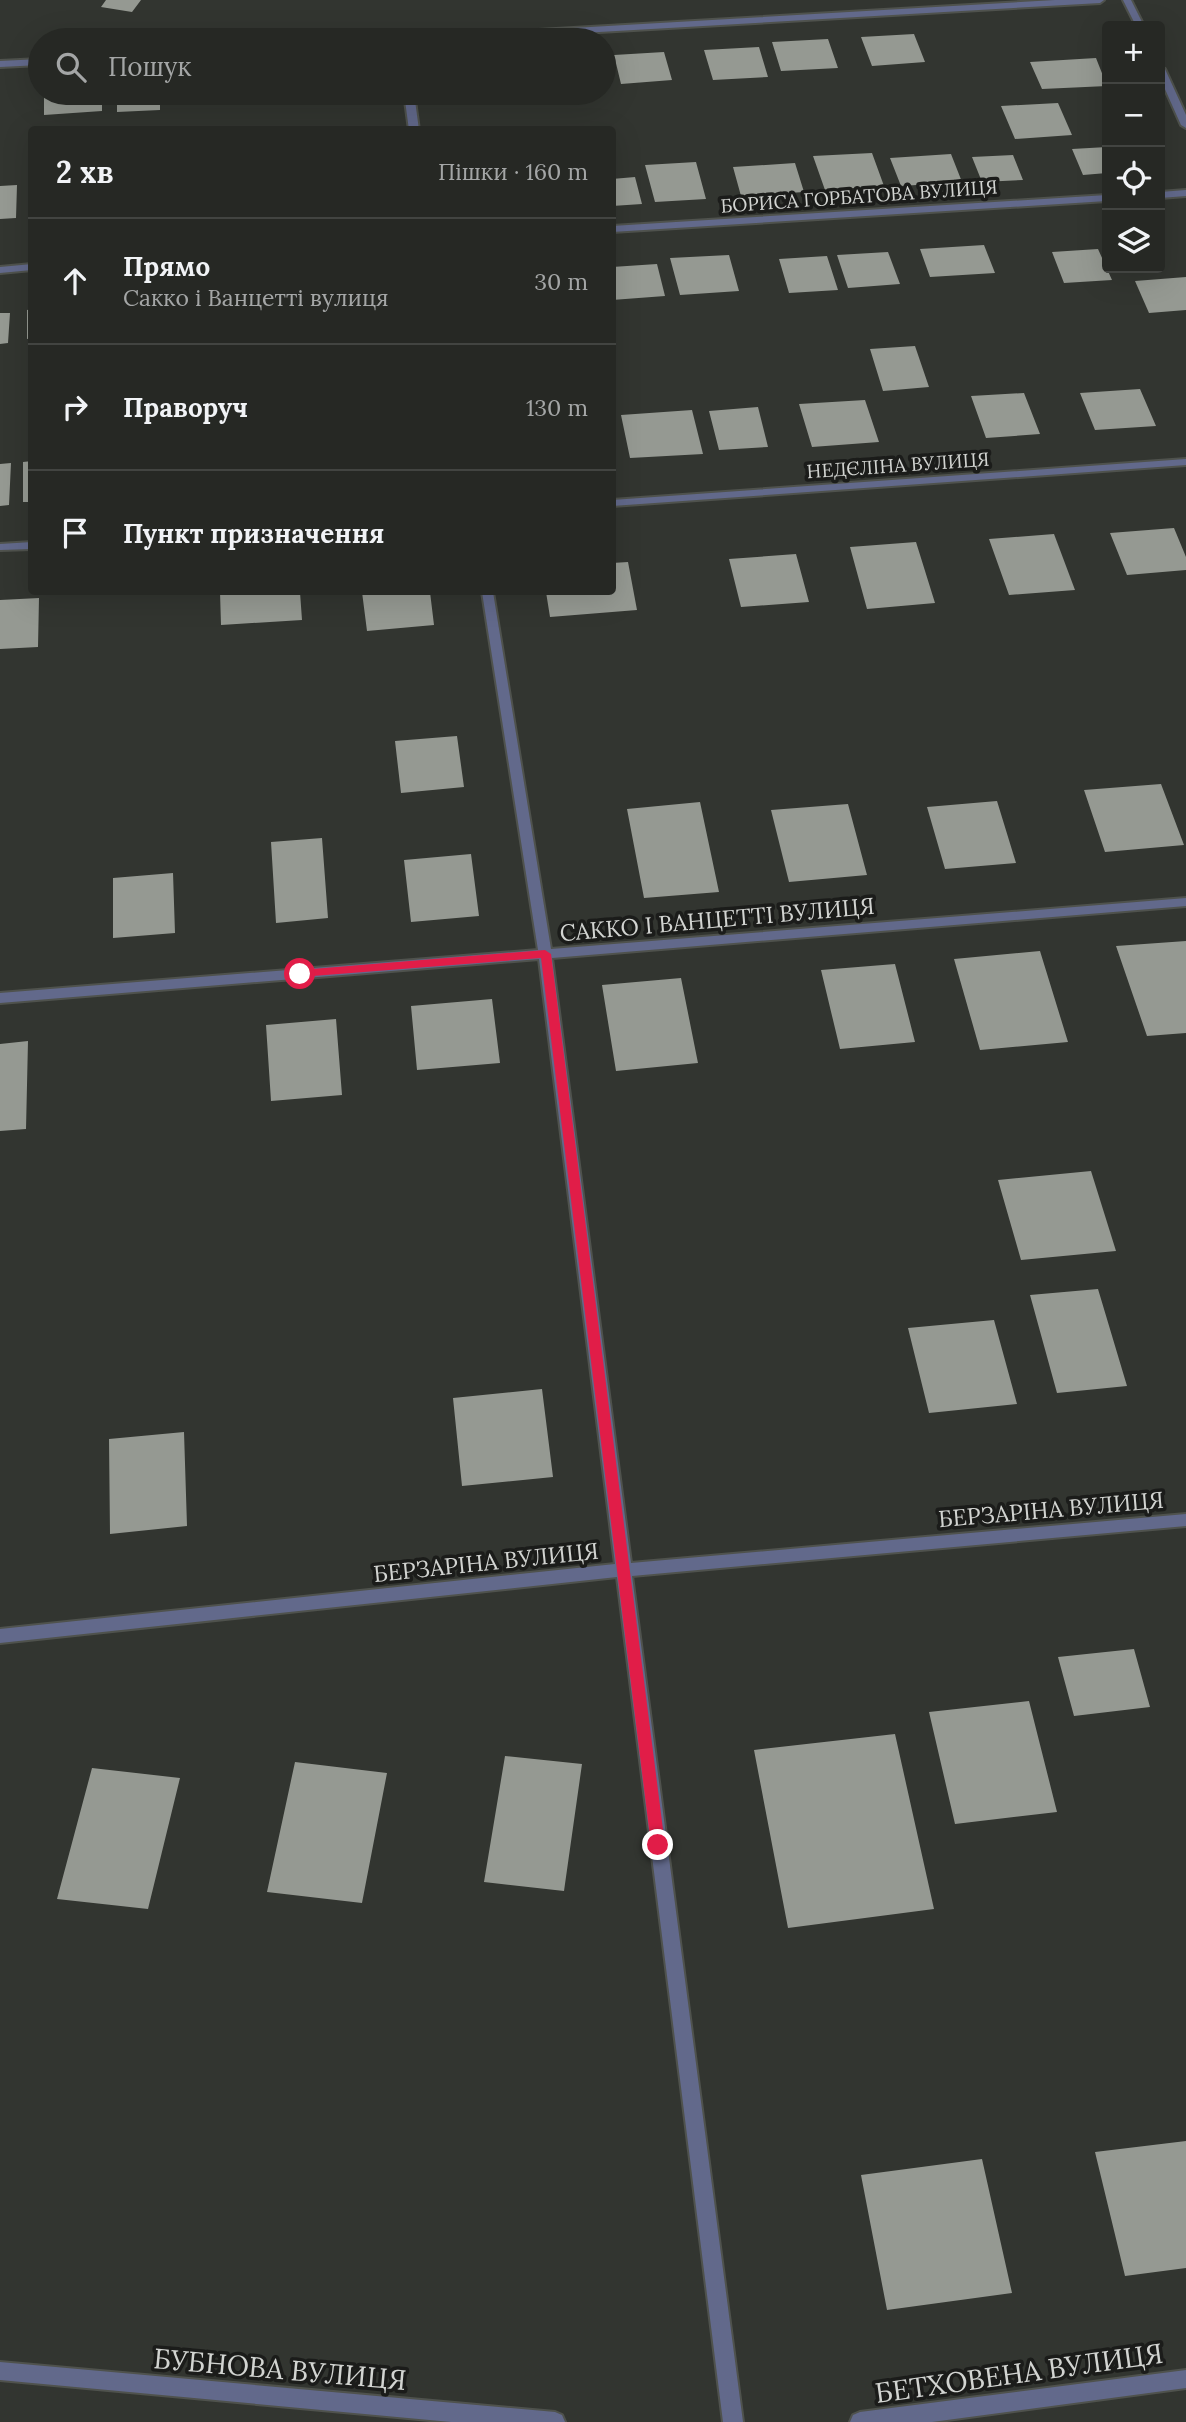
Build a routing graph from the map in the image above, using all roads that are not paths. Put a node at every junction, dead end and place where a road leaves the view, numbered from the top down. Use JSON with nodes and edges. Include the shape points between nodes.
{"nodes":[{"id":1,"x":1100,"y":0,"type":"edge"},
{"id":2,"x":1127,"y":0,"type":"edge"},
{"id":3,"x":1138,"y":21,"type":"edge"},
{"id":4,"x":616,"y":28,"type":"edge"},
{"id":5,"x":28,"y":63,"type":"edge"},
{"id":6,"x":0,"y":64,"type":"edge"},
{"id":7,"x":1165,"y":80,"type":"edge"},
{"id":8,"x":411,"y":105,"type":"edge"},
{"id":9,"x":1186,"y":125,"type":"edge"},
{"id":10,"x":413,"y":126,"type":"edge"},
{"id":11,"x":1186,"y":193,"type":"edge"},
{"id":12,"x":1165,"y":195,"type":"edge"},
{"id":13,"x":1102,"y":198,"type":"edge"},
{"id":14,"x":616,"y":229,"type":"edge"},
{"id":15,"x":28,"y":267,"type":"edge"},
{"id":16,"x":0,"y":270,"type":"edge"},
{"id":17,"x":1186,"y":462,"type":"edge"},
{"id":18,"x":616,"y":503,"type":"edge"},
{"id":19,"x":28,"y":545,"type":"edge"},
{"id":20,"x":0,"y":547,"type":"edge"},
{"id":21,"x":486,"y":595,"type":"edge"},
{"id":22,"x":1186,"y":902,"type":"edge"},
{"id":23,"x":545,"y":954,"type":"junction"},
{"id":24,"x":0,"y":998,"type":"edge"},
{"id":25,"x":1186,"y":1520,"type":"edge"},
{"id":26,"x":623,"y":1570,"type":"junction"},
{"id":27,"x":0,"y":1636,"type":"edge"},
{"id":28,"x":0,"y":2371,"type":"edge"},
{"id":29,"x":1186,"y":2379,"type":"edge"},
{"id":30,"x":555,"y":2422,"type":"edge"},
{"id":31,"x":733,"y":2422,"type":"edge"},
{"id":32,"x":860,"y":2422,"type":"edge"}],
"edges":[{"from":1,"to":4,"type":"street"},
{"from":2,"to":3,"type":"street"},
{"from":5,"to":6,"type":"street"},
{"from":7,"to":9,"type":"street"},
{"from":8,"to":10,"type":"street"},
{"from":11,"to":12,"type":"street"},
{"from":13,"to":14,"type":"street","name":"БОРИСА ГОРБАТОВА ВУЛИЦЯ"},
{"from":15,"to":16,"type":"street"},
{"from":17,"to":18,"type":"street","name":"НЕДЄЛІНА ВУЛИЦЯ"},
{"from":19,"to":20,"type":"street"},
{"from":21,"to":23,"type":"street"},
{"from":22,"to":23,"type":"street","name":"САККО І ВАНЦЕТТІ ВУЛИЦЯ"},
{"from":23,"to":24,"type":"street","name":"САККО І ВАНЦЕТТІ ВУЛИЦЯ"},
{"from":23,"to":26,"type":"street"},
{"from":25,"to":26,"type":"street","name":"БЕРЗАРІНА ВУЛИЦЯ"},
{"from":26,"to":27,"type":"street","name":"БЕРЗАРІНА ВУЛИЦЯ"},
{"from":26,"to":31,"type":"street"},
{"from":28,"to":30,"type":"street","name":"БУБНОВА ВУЛИЦЯ"},
{"from":29,"to":32,"type":"street","name":"БЕТХОВЕНА ВУЛИЦЯ"}]}
